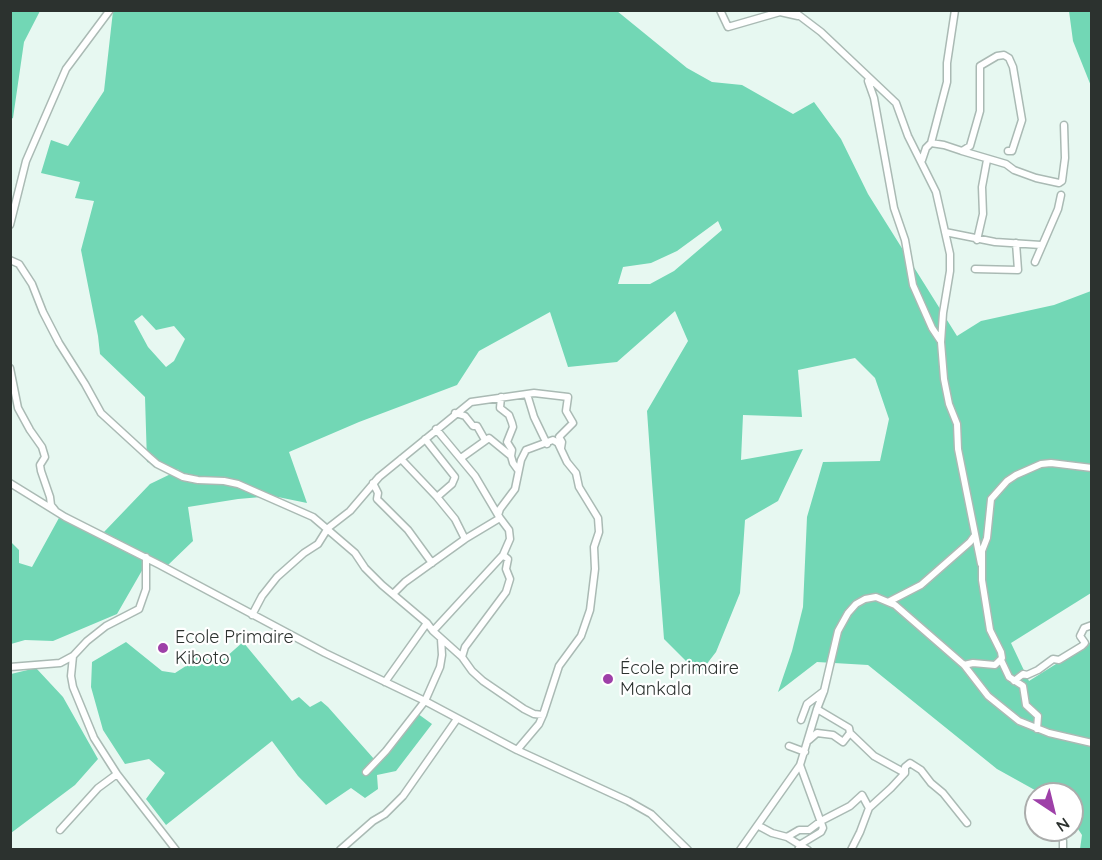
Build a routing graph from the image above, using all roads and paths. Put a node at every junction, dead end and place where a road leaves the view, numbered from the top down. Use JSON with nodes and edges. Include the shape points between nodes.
{"nodes":[{"id":1,"x":110,"y":10,"type":"edge"},
{"id":2,"x":720,"y":10,"type":"edge"},
{"id":3,"x":792,"y":10,"type":"edge"},
{"id":4,"x":955,"y":10,"type":"edge"},
{"id":5,"x":801,"y":16,"type":"junction"},
{"id":6,"x":865,"y":75,"type":"junction"},
{"id":7,"x":1064,"y":125,"type":"dead end"},
{"id":8,"x":931,"y":143,"type":"junction"},
{"id":9,"x":962,"y":151,"type":"junction"},
{"id":10,"x":1008,"y":151,"type":"dead end"},
{"id":11,"x":987,"y":160,"type":"junction"},
{"id":12,"x":922,"y":161,"type":"junction"},
{"id":13,"x":1061,"y":195,"type":"dead end"},
{"id":14,"x":10,"y":225,"type":"edge"},
{"id":15,"x":945,"y":232,"type":"junction"},
{"id":16,"x":977,"y":240,"type":"junction"},
{"id":17,"x":1016,"y":243,"type":"junction"},
{"id":18,"x":1041,"y":246,"type":"junction"},
{"id":19,"x":10,"y":260,"type":"edge"},
{"id":20,"x":1035,"y":262,"type":"dead end"},
{"id":21,"x":975,"y":269,"type":"dead end"},
{"id":22,"x":941,"y":342,"type":"junction"},
{"id":23,"x":10,"y":368,"type":"edge"},
{"id":24,"x":12,"y":381,"type":"edge"},
{"id":25,"x":527,"y":394,"type":"junction"},
{"id":26,"x":501,"y":397,"type":"junction"},
{"id":27,"x":455,"y":413,"type":"junction"},
{"id":28,"x":436,"y":429,"type":"junction"},
{"id":29,"x":425,"y":439,"type":"junction"},
{"id":30,"x":485,"y":440,"type":"junction"},
{"id":31,"x":547,"y":444,"type":"junction"},
{"id":32,"x":561,"y":452,"type":"junction"},
{"id":33,"x":511,"y":456,"type":"junction"},
{"id":34,"x":460,"y":458,"type":"junction"},
{"id":35,"x":401,"y":459,"type":"junction"},
{"id":36,"x":1092,"y":468,"type":"edge"},
{"id":37,"x":518,"y":470,"type":"junction"},
{"id":38,"x":10,"y":483,"type":"edge"},
{"id":39,"x":373,"y":483,"type":"junction"},
{"id":40,"x":437,"y":497,"type":"junction"},
{"id":41,"x":499,"y":517,"type":"junction"},
{"id":42,"x":65,"y":518,"type":"junction"},
{"id":43,"x":328,"y":528,"type":"junction"},
{"id":44,"x":975,"y":535,"type":"junction"},
{"id":45,"x":465,"y":539,"type":"junction"},
{"id":46,"x":503,"y":555,"type":"junction"},
{"id":47,"x":146,"y":557,"type":"junction"},
{"id":48,"x":432,"y":563,"type":"junction"},
{"id":49,"x":981,"y":564,"type":"junction"},
{"id":50,"x":393,"y":594,"type":"junction"},
{"id":51,"x":890,"y":601,"type":"junction"},
{"id":52,"x":252,"y":615,"type":"junction"},
{"id":53,"x":427,"y":623,"type":"junction"},
{"id":54,"x":1092,"y":625,"type":"edge"},
{"id":55,"x":433,"y":631,"type":"junction"},
{"id":56,"x":440,"y":638,"type":"junction"},
{"id":57,"x":73,"y":656,"type":"junction"},
{"id":58,"x":462,"y":657,"type":"junction"},
{"id":59,"x":1001,"y":660,"type":"junction"},
{"id":60,"x":964,"y":665,"type":"junction"},
{"id":61,"x":10,"y":668,"type":"edge"},
{"id":62,"x":1014,"y":681,"type":"junction"},
{"id":63,"x":385,"y":682,"type":"junction"},
{"id":64,"x":824,"y":691,"type":"junction"},
{"id":65,"x":425,"y":701,"type":"junction"},
{"id":66,"x":816,"y":709,"type":"junction"},
{"id":67,"x":543,"y":715,"type":"junction"},
{"id":68,"x":458,"y":719,"type":"junction"},
{"id":69,"x":801,"y":720,"type":"dead end"},
{"id":70,"x":1037,"y":729,"type":"junction"},
{"id":71,"x":850,"y":733,"type":"junction"},
{"id":72,"x":808,"y":743,"type":"junction"},
{"id":73,"x":1092,"y":743,"type":"edge"},
{"id":74,"x":789,"y":746,"type":"dead end"},
{"id":75,"x":517,"y":750,"type":"junction"},
{"id":76,"x":805,"y":752,"type":"junction"},
{"id":77,"x":800,"y":765,"type":"junction"},
{"id":78,"x":366,"y":772,"type":"dead end"},
{"id":79,"x":905,"y":773,"type":"junction"},
{"id":80,"x":117,"y":774,"type":"junction"},
{"id":81,"x":869,"y":808,"type":"junction"},
{"id":82,"x":821,"y":821,"type":"junction"},
{"id":83,"x":967,"y":823,"type":"dead end"},
{"id":84,"x":759,"y":826,"type":"junction"},
{"id":85,"x":60,"y":830,"type":"dead end"},
{"id":86,"x":787,"y":837,"type":"junction"},
{"id":87,"x":800,"y":847,"type":"edge"},
{"id":88,"x":685,"y":848,"type":"edge"},
{"id":89,"x":176,"y":849,"type":"edge"},
{"id":90,"x":340,"y":849,"type":"edge"},
{"id":91,"x":740,"y":849,"type":"edge"},
{"id":92,"x":808,"y":849,"type":"edge"},
{"id":93,"x":851,"y":849,"type":"edge"}],
"edges":[{"from":1,"to":14,"type":"street","via":[[68,66],[26,161]]},
{"from":2,"to":5,"type":"street","via":[[728,27],[780,12]]},
{"from":3,"to":5,"type":"street"},
{"from":4,"to":8,"type":"street","via":[[947,82]]},
{"from":5,"to":6,"type":"street"},
{"from":6,"to":12,"type":"street","via":[[896,103]]},
{"from":6,"to":22,"type":"street","via":[[874,98],[913,285]]},
{"from":7,"to":11,"type":"street","via":[[1065,158],[1059,183]]},
{"from":8,"to":9,"type":"street"},
{"from":8,"to":12,"type":"street"},
{"from":9,"to":10,"type":"street","via":[[970,146],[980,111],[980,66],[1000,55],[1007,56],[1013,67],[1022,120],[1012,151]]},
{"from":9,"to":11,"type":"street"},
{"from":11,"to":16,"type":"street"},
{"from":12,"to":15,"type":"street","via":[[936,192]]},
{"from":13,"to":18,"type":"street"},
{"from":15,"to":16,"type":"street"},
{"from":15,"to":22,"type":"street","via":[[950,271]]},
{"from":16,"to":17,"type":"street"},
{"from":17,"to":18,"type":"street"},
{"from":17,"to":21,"type":"street","via":[[1018,270]]},
{"from":18,"to":20,"type":"street"},
{"from":19,"to":43,"type":"street","via":[[21,267],[32,284],[59,343],[101,413],[157,464],[183,477],[224,481],[247,488]]},
{"from":22,"to":44,"type":"street","via":[[944,379],[957,424],[958,449]]},
{"from":23,"to":24,"type":"street"},
{"from":24,"to":42,"type":"street","via":[[18,408],[42,447],[45,457],[40,465],[51,505]]},
{"from":25,"to":26,"type":"street"},
{"from":25,"to":31,"type":"street"},
{"from":25,"to":32,"type":"street","via":[[568,397],[566,411],[573,423],[559,437]]},
{"from":26,"to":27,"type":"street","via":[[471,402]]},
{"from":26,"to":33,"type":"street","via":[[500,408],[509,415],[513,427],[507,442]]},
{"from":27,"to":28,"type":"street"},
{"from":27,"to":30,"type":"street","via":[[477,426]]},
{"from":28,"to":29,"type":"street"},
{"from":28,"to":34,"type":"street"},
{"from":29,"to":35,"type":"street"},
{"from":29,"to":40,"type":"street","via":[[455,477]]},
{"from":30,"to":33,"type":"street","via":[[491,439]]},
{"from":30,"to":34,"type":"street"},
{"from":31,"to":32,"type":"street","via":[[553,440]]},
{"from":31,"to":37,"type":"street","via":[[526,450]]},
{"from":32,"to":67,"type":"street","via":[[598,518],[599,532],[594,547],[590,610],[581,636],[559,666]]},
{"from":33,"to":37,"type":"street"},
{"from":34,"to":41,"type":"street"},
{"from":35,"to":39,"type":"street"},
{"from":35,"to":40,"type":"street"},
{"from":36,"to":49,"type":"street","via":[[1051,462],[1007,481],[991,499]]},
{"from":37,"to":41,"type":"street","via":[[515,489],[500,509]]},
{"from":38,"to":42,"type":"street"},
{"from":39,"to":43,"type":"street","via":[[350,511]]},
{"from":39,"to":48,"type":"street","via":[[377,499],[408,530]]},
{"from":40,"to":45,"type":"street"},
{"from":41,"to":45,"type":"street"},
{"from":41,"to":46,"type":"street","via":[[509,530],[510,539]]},
{"from":42,"to":47,"type":"street"},
{"from":43,"to":50,"type":"street"},
{"from":43,"to":52,"type":"street","via":[[318,544],[277,577]]},
{"from":44,"to":49,"type":"street"},
{"from":44,"to":51,"type":"street","via":[[921,585]]},
{"from":45,"to":48,"type":"street"},
{"from":46,"to":55,"type":"street"},
{"from":46,"to":58,"type":"street","via":[[508,559],[510,579],[506,592],[465,647]]},
{"from":47,"to":52,"type":"street"},
{"from":47,"to":57,"type":"street","via":[[146,589],[140,609],[106,626]]},
{"from":48,"to":50,"type":"street"},
{"from":49,"to":59,"type":"street","via":[[986,612]]},
{"from":50,"to":53,"type":"street"},
{"from":51,"to":60,"type":"street"},
{"from":51,"to":64,"type":"street","via":[[866,599],[848,613],[834,642]]},
{"from":52,"to":63,"type":"street"},
{"from":53,"to":55,"type":"street"},
{"from":53,"to":63,"type":"street"},
{"from":54,"to":62,"type":"street","via":[[1084,628],[1080,636],[1085,643],[1082,646]]},
{"from":55,"to":56,"type":"street"},
{"from":56,"to":58,"type":"street"},
{"from":56,"to":65,"type":"street","via":[[440,667]]},
{"from":57,"to":61,"type":"street","via":[[51,665]]},
{"from":57,"to":80,"type":"street","via":[[71,676],[77,697],[94,738]]},
{"from":58,"to":67,"type":"street","via":[[483,681],[524,709]]},
{"from":59,"to":60,"type":"street","via":[[995,665]]},
{"from":59,"to":62,"type":"street"},
{"from":60,"to":70,"type":"street","via":[[988,696],[1019,721]]},
{"from":62,"to":70,"type":"street","via":[[1023,686],[1026,705],[1038,716]]},
{"from":63,"to":65,"type":"street"},
{"from":64,"to":66,"type":"street"},
{"from":64,"to":69,"type":"street","via":[[807,704]]},
{"from":65,"to":68,"type":"street"},
{"from":65,"to":78,"type":"street"},
{"from":66,"to":71,"type":"street","via":[[849,728]]},
{"from":66,"to":72,"type":"street"},
{"from":67,"to":75,"type":"street"},
{"from":68,"to":75,"type":"street"},
{"from":68,"to":90,"type":"street","via":[[403,796]]},
{"from":70,"to":73,"type":"street"},
{"from":71,"to":72,"type":"street","via":[[843,742],[833,735],[817,733]]},
{"from":71,"to":79,"type":"street","via":[[866,750]]},
{"from":72,"to":76,"type":"street"},
{"from":74,"to":76,"type":"street"},
{"from":75,"to":88,"type":"street","via":[[651,814]]},
{"from":76,"to":77,"type":"street"},
{"from":77,"to":82,"type":"street"},
{"from":77,"to":84,"type":"street"},
{"from":79,"to":81,"type":"street"},
{"from":79,"to":83,"type":"street","via":[[910,763],[921,770]]},
{"from":80,"to":85,"type":"street","via":[[98,788]]},
{"from":80,"to":89,"type":"street"},
{"from":81,"to":82,"type":"street","via":[[862,795]]},
{"from":81,"to":93,"type":"street"},
{"from":82,"to":86,"type":"street","via":[[809,830],[799,830]]},
{"from":82,"to":87,"type":"street","via":[[821,832]]},
{"from":84,"to":86,"type":"street"},
{"from":84,"to":91,"type":"street"},
{"from":86,"to":87,"type":"street"},
{"from":87,"to":92,"type":"street"}]}
